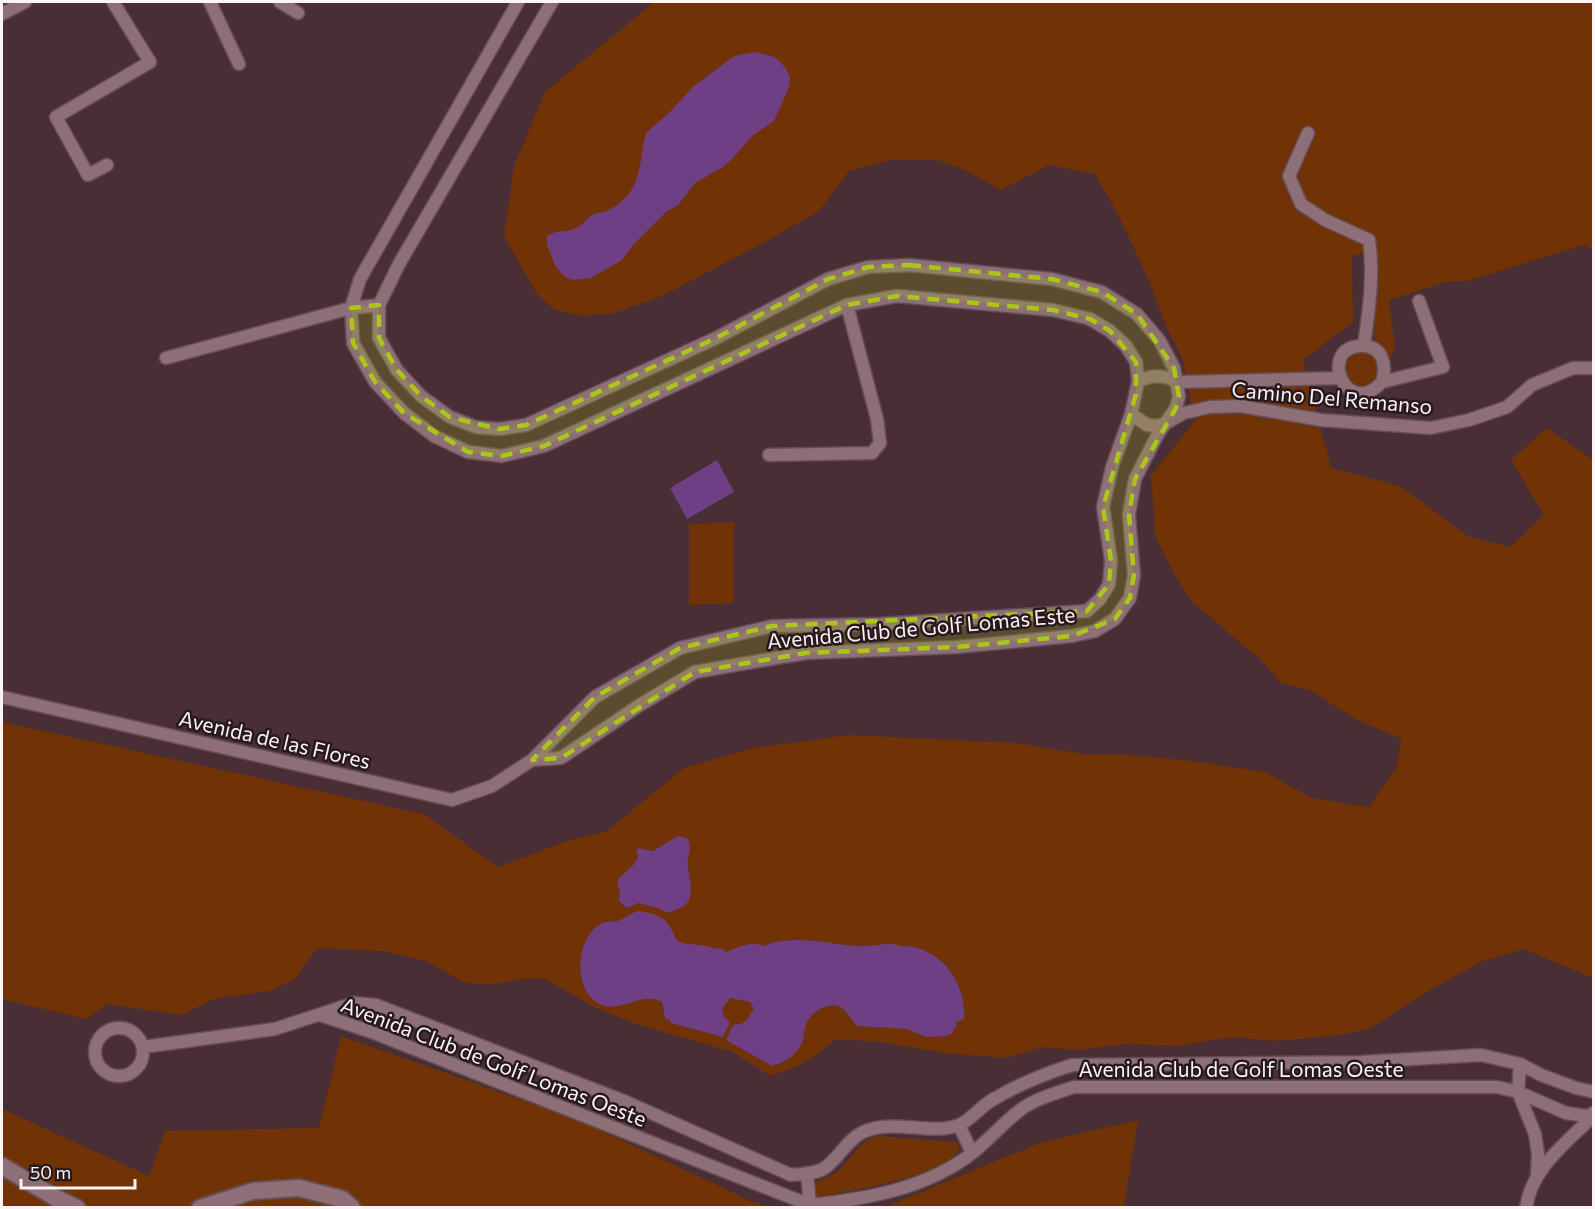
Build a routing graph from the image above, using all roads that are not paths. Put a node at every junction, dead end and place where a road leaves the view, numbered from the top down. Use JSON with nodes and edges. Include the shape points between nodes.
{"nodes":[{"id":1,"x":25,"y":2,"type":"edge"},
{"id":2,"x":112,"y":2,"type":"edge"},
{"id":3,"x":210,"y":2,"type":"edge"},
{"id":4,"x":280,"y":2,"type":"edge"},
{"id":5,"x":518,"y":2,"type":"edge"},
{"id":6,"x":552,"y":2,"type":"edge"},
{"id":7,"x":298,"y":13,"type":"dead end"},
{"id":8,"x":2,"y":14,"type":"edge"},
{"id":9,"x":238,"y":64,"type":"dead end"},
{"id":10,"x":1308,"y":133,"type":"dead end"},
{"id":11,"x":107,"y":165,"type":"dead end"},
{"id":12,"x":1419,"y":301,"type":"dead end"},
{"id":13,"x":379,"y":304,"type":"junction"},
{"id":14,"x":847,"y":305,"type":"junction"},
{"id":15,"x":351,"y":308,"type":"junction"},
{"id":16,"x":1364,"y":345,"type":"junction"},
{"id":17,"x":166,"y":358,"type":"dead end"},
{"id":18,"x":1593,"y":368,"type":"edge"},
{"id":19,"x":1340,"y":378,"type":"junction"},
{"id":20,"x":1138,"y":381,"type":"junction"},
{"id":21,"x":1178,"y":381,"type":"junction"},
{"id":22,"x":1382,"y":382,"type":"junction"},
{"id":23,"x":1131,"y":414,"type":"junction"},
{"id":24,"x":1164,"y":424,"type":"junction"},
{"id":25,"x":769,"y":455,"type":"dead end"},
{"id":26,"x":2,"y":697,"type":"edge"},
{"id":27,"x":532,"y":760,"type":"junction"},
{"id":28,"x":320,"y":1015,"type":"junction"},
{"id":29,"x":143,"y":1047,"type":"junction"},
{"id":30,"x":1520,"y":1064,"type":"junction"},
{"id":31,"x":1518,"y":1092,"type":"junction"},
{"id":32,"x":1593,"y":1092,"type":"edge"},
{"id":33,"x":1593,"y":1114,"type":"edge"},
{"id":34,"x":959,"y":1125,"type":"junction"},
{"id":35,"x":972,"y":1153,"type":"junction"},
{"id":36,"x":2,"y":1166,"type":"edge"},
{"id":37,"x":807,"y":1173,"type":"junction"},
{"id":38,"x":1537,"y":1174,"type":"junction"},
{"id":39,"x":810,"y":1205,"type":"junction"},
{"id":40,"x":77,"y":1208,"type":"edge"},
{"id":41,"x":200,"y":1208,"type":"edge"},
{"id":42,"x":352,"y":1208,"type":"edge"},
{"id":43,"x":1526,"y":1208,"type":"edge"}],
"edges":[{"from":1,"to":8,"type":"street"},
{"from":2,"to":11,"type":"street","via":[[150,62],[56,117],[88,175]]},
{"from":3,"to":9,"type":"street"},
{"from":4,"to":7,"type":"street"},
{"from":5,"to":15,"type":"street","name":"Avenida Club de Golf Lomas Este","via":[[360,279]]},
{"from":6,"to":13,"type":"street","name":"Avenida Club de Golf Lomas Este"},
{"from":10,"to":16,"type":"street","via":[[1290,176],[1301,204],[1369,240],[1372,265]]},
{"from":12,"to":22,"type":"street","via":[[1443,366]]},
{"from":13,"to":15,"type":"street"},
{"from":13,"to":21,"type":"street","name":"Avenida Club de Golf Lomas Este","via":[[379,338],[397,370],[421,396],[450,417],[476,427],[526,425],[716,338],[828,279],[868,267],[909,265],[1052,279],[1102,292],[1137,314],[1160,341]]},
{"from":14,"to":15,"type":"street","name":"Avenida Club de Golf Lomas Este","via":[[544,446],[502,456],[468,452],[435,436],[404,413],[375,382],[353,343]]},
{"from":14,"to":20,"type":"street","name":"Avenida Club de Golf Lomas Este","via":[[897,296],[1053,310],[1090,319],[1126,346],[1136,362]]},
{"from":14,"to":25,"type":"street","via":[[880,443],[872,453]]},
{"from":15,"to":17,"type":"street"},
{"from":16,"to":19,"type":"street","via":[[1346,351],[1340,359]]},
{"from":16,"to":22,"type":"street","via":[[1383,358],[1386,370]]},
{"from":18,"to":24,"type":"street","name":"Camino Del Remanso","via":[[1574,368],[1532,385],[1507,407],[1431,428],[1321,420],[1240,406],[1184,413]]},
{"from":19,"to":21,"type":"street"},
{"from":19,"to":22,"type":"street","via":[[1344,385],[1360,393],[1369,392]]},
{"from":20,"to":21,"type":"street","via":[[1156,375]]},
{"from":20,"to":23,"type":"street","name":"Avenida Club de Golf Lomas Este"},
{"from":21,"to":24,"type":"street","name":"Avenida Club de Golf Lomas Este","via":[[1176,408]]},
{"from":23,"to":24,"type":"street","via":[[1147,425]]},
{"from":23,"to":27,"type":"street","name":"Avenida Club de Golf Lomas Este","via":[[1103,507],[1111,561],[1108,584],[1087,611],[880,624],[772,626],[680,648],[596,697]]},
{"from":24,"to":27,"type":"street","name":"Avenida Club de Golf Lomas Este","via":[[1135,479],[1129,515],[1134,575],[1130,598],[1115,619],[1095,631],[957,647],[806,653],[696,672],[561,758]]},
{"from":26,"to":27,"type":"street","name":"Avenida de las Flores","via":[[452,800],[492,786]]},
{"from":28,"to":29,"type":"street","via":[[275,1029]]},
{"from":28,"to":37,"type":"street","name":"Avenida Club de Golf Lomas Oeste","via":[[354,1003],[376,1005],[624,1101],[791,1175]]},
{"from":28,"to":39,"type":"street","name":"Avenida Club de Golf Lomas Oeste"},
{"from":29,"to":29,"type":"street","via":[[139,1065],[124,1075],[105,1071],[95,1056],[99,1038],[115,1028],[133,1032]]},
{"from":30,"to":31,"type":"street"},
{"from":30,"to":32,"type":"street","name":"Avenida Club de Golf Lomas Oeste"},
{"from":30,"to":34,"type":"street","name":"Avenida Club de Golf Lomas Oeste","via":[[1481,1055],[1361,1062],[1072,1065],[1005,1093]]},
{"from":31,"to":33,"type":"street","name":"Avenida Club de Golf Lomas Oeste","via":[[1566,1113]]},
{"from":31,"to":35,"type":"street","name":"Avenida Club de Golf Lomas Oeste","via":[[1497,1087],[1074,1087],[1022,1109]]},
{"from":31,"to":38,"type":"street","via":[[1535,1134]]},
{"from":33,"to":38,"type":"street"},
{"from":34,"to":35,"type":"street"},
{"from":34,"to":37,"type":"street","via":[[883,1126],[866,1131],[825,1168]]},
{"from":35,"to":39,"type":"street","name":"Avenida Club de Golf Lomas Oeste","via":[[905,1188]]},
{"from":36,"to":40,"type":"main road"},
{"from":37,"to":39,"type":"street"},
{"from":38,"to":43,"type":"street"},
{"from":41,"to":42,"type":"main road","via":[[253,1191],[299,1188],[342,1199]]}]}
